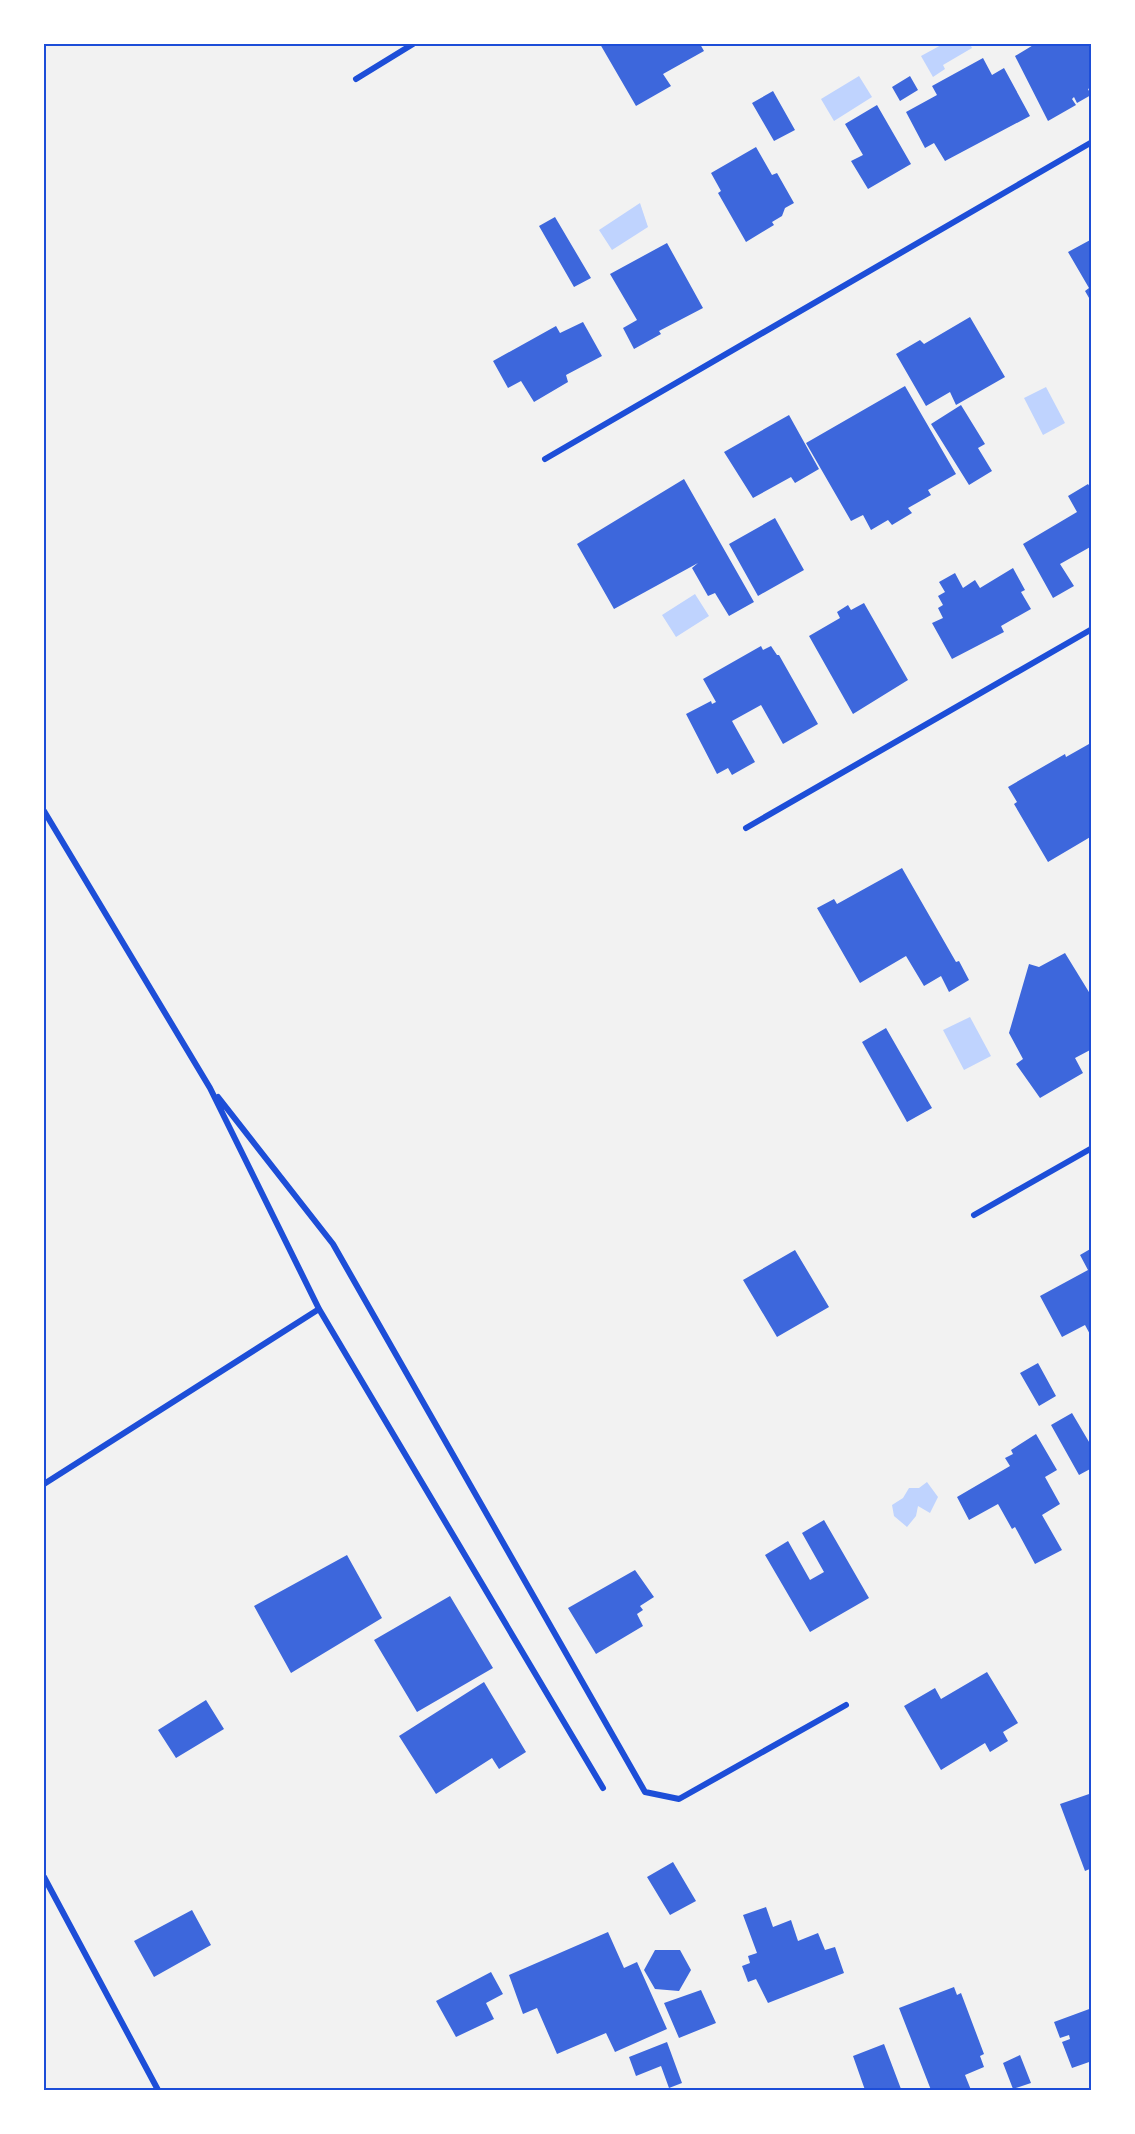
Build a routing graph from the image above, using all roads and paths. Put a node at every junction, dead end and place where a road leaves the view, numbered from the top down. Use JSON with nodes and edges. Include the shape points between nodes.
{"nodes":[{"id":1,"x":413,"y":44,"type":"edge"},
{"id":2,"x":356,"y":79,"type":"dead end"},
{"id":3,"x":1092,"y":142,"type":"edge"},
{"id":4,"x":546,"y":459,"type":"dead end"},
{"id":5,"x":1092,"y":630,"type":"edge"},
{"id":6,"x":44,"y":811,"type":"edge"},
{"id":7,"x":746,"y":828,"type":"dead end"},
{"id":8,"x":210,"y":1088,"type":"junction"},
{"id":9,"x":1092,"y":1148,"type":"edge"},
{"id":10,"x":974,"y":1215,"type":"dead end"},
{"id":11,"x":319,"y":1309,"type":"junction"},
{"id":12,"x":44,"y":1484,"type":"edge"},
{"id":13,"x":846,"y":1705,"type":"dead end"},
{"id":14,"x":603,"y":1788,"type":"dead end"},
{"id":15,"x":44,"y":1877,"type":"edge"},
{"id":16,"x":158,"y":2091,"type":"edge"}],
"edges":[{"from":1,"to":2,"type":"street"},
{"from":3,"to":4,"type":"street"},
{"from":5,"to":7,"type":"street"},
{"from":6,"to":8,"type":"street"},
{"from":8,"to":11,"type":"street"},
{"from":8,"to":13,"type":"street","via":[[333,1244],[645,1792],[679,1799]]},
{"from":9,"to":10,"type":"street"},
{"from":11,"to":12,"type":"street"},
{"from":11,"to":14,"type":"street"},
{"from":15,"to":16,"type":"street"}]}
